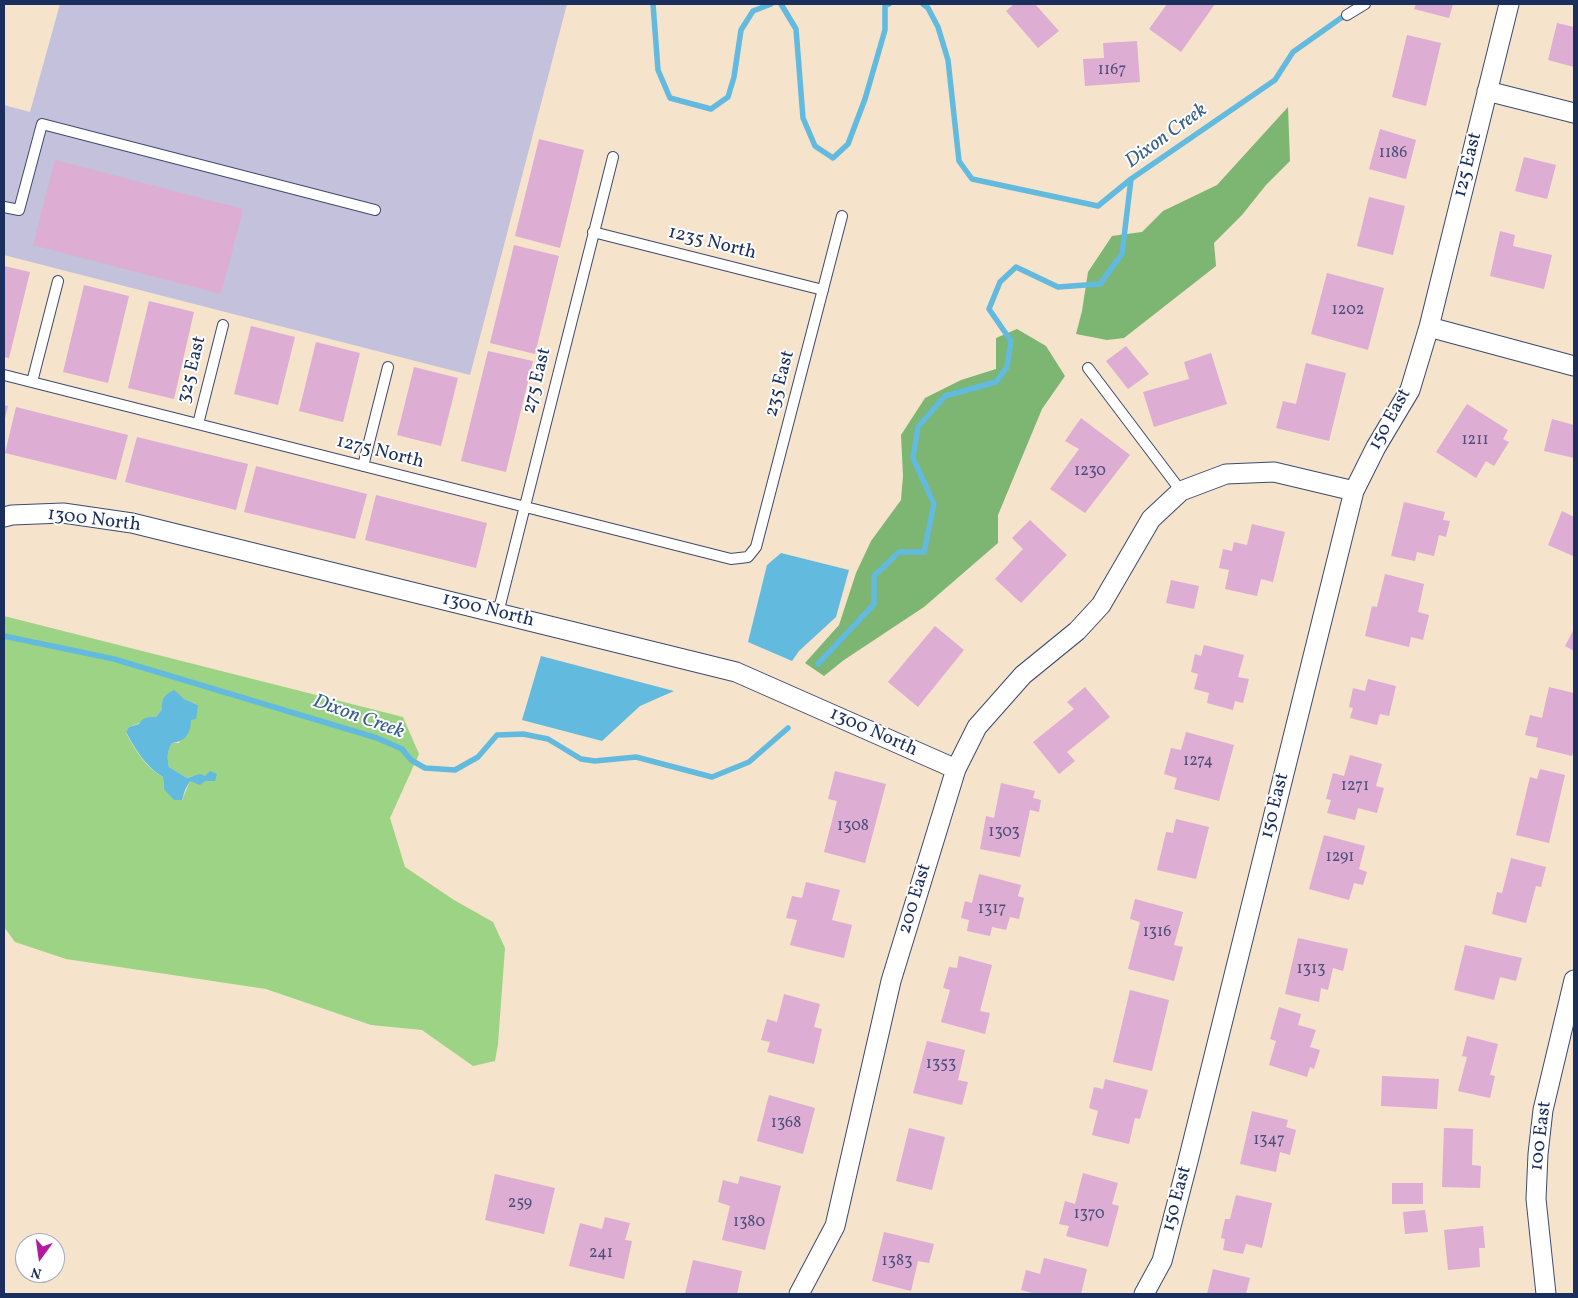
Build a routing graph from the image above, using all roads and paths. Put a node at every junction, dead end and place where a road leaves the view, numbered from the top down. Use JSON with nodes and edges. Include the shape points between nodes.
{"nodes":[{"id":1,"x":1365,"y":4,"type":"edge"},
{"id":2,"x":1509,"y":4,"type":"edge"},
{"id":3,"x":1347,"y":15,"type":"dead end"},
{"id":4,"x":1488,"y":91,"type":"junction"},
{"id":5,"x":1574,"y":113,"type":"edge"},
{"id":6,"x":612,"y":157,"type":"dead end"},
{"id":7,"x":4,"y":207,"type":"edge"},
{"id":8,"x":375,"y":210,"type":"dead end"},
{"id":9,"x":842,"y":216,"type":"dead end"},
{"id":10,"x":593,"y":232,"type":"junction"},
{"id":11,"x":58,"y":281,"type":"dead end"},
{"id":12,"x":823,"y":290,"type":"junction"},
{"id":13,"x":223,"y":325,"type":"dead end"},
{"id":14,"x":1429,"y":327,"type":"junction"},
{"id":15,"x":1574,"y":366,"type":"edge"},
{"id":16,"x":388,"y":367,"type":"dead end"},
{"id":17,"x":1088,"y":368,"type":"dead end"},
{"id":18,"x":4,"y":375,"type":"edge"},
{"id":19,"x":32,"y":382,"type":"junction"},
{"id":20,"x":198,"y":424,"type":"junction"},
{"id":21,"x":363,"y":466,"type":"junction"},
{"id":22,"x":1181,"y":491,"type":"junction"},
{"id":23,"x":1354,"y":491,"type":"junction"},
{"id":24,"x":524,"y":508,"type":"junction"},
{"id":25,"x":4,"y":517,"type":"edge"},
{"id":26,"x":748,"y":557,"type":"joint"},
{"id":27,"x":498,"y":613,"type":"junction"},
{"id":28,"x":956,"y":769,"type":"junction"},
{"id":29,"x":1574,"y":980,"type":"edge"},
{"id":30,"x":799,"y":1294,"type":"edge"},
{"id":31,"x":1144,"y":1294,"type":"edge"},
{"id":32,"x":1546,"y":1294,"type":"edge"}],
"edges":[{"from":1,"to":3,"type":"lane"},
{"from":2,"to":4,"type":"street","name":"125 East"},
{"from":4,"to":5,"type":"street"},
{"from":4,"to":14,"type":"street","name":"125 East"},
{"from":6,"to":10,"type":"lane","name":"275 East"},
{"from":7,"to":8,"type":"lane","via":[[19,210],[42,124]]},
{"from":9,"to":12,"type":"lane","name":"235 East"},
{"from":10,"to":12,"type":"lane","name":"1235 North"},
{"from":10,"to":24,"type":"lane","name":"275 East"},
{"from":11,"to":19,"type":"lane"},
{"from":12,"to":26,"type":"lane","name":"235 East","via":[[756,547]]},
{"from":13,"to":20,"type":"lane","name":"325 East"},
{"from":14,"to":15,"type":"street"},
{"from":14,"to":23,"type":"street","name":"150 East","via":[[1410,390]]},
{"from":16,"to":21,"type":"lane"},
{"from":17,"to":22,"type":"lane"},
{"from":18,"to":19,"type":"lane","name":"1275 North"},
{"from":19,"to":20,"type":"lane","name":"1275 North"},
{"from":20,"to":21,"type":"lane","name":"1275 North"},
{"from":21,"to":24,"type":"lane","name":"1275 North"},
{"from":22,"to":23,"type":"street","via":[[1226,474],[1274,472]]},
{"from":22,"to":28,"type":"street","name":"200 East","via":[[1151,519],[1101,605],[1077,631],[1023,675],[977,728]]},
{"from":23,"to":31,"type":"street","name":"150 East","via":[[1174,1215],[1162,1260]]},
{"from":24,"to":26,"type":"lane","name":"1275 North","via":[[731,559]]},
{"from":24,"to":27,"type":"lane","name":"275 East"},
{"from":25,"to":27,"type":"street","name":"1300 North","via":[[63,513],[132,523]]},
{"from":27,"to":28,"type":"street","name":"1300 North","via":[[736,672]]},
{"from":28,"to":30,"type":"street","name":"200 East","via":[[891,981],[835,1226]]},
{"from":29,"to":32,"type":"street","name":"100 East","via":[[1543,1110],[1538,1154],[1536,1199]]}]}
